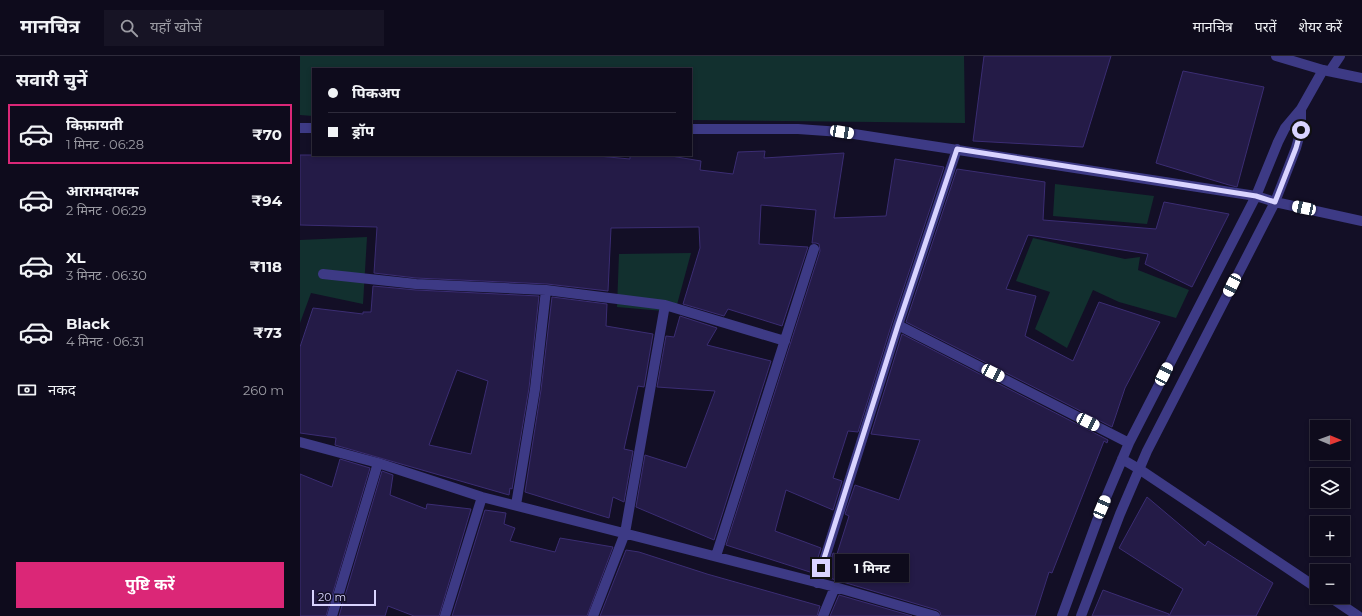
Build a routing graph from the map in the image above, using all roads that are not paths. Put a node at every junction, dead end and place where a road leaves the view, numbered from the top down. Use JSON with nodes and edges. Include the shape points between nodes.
{"nodes":[{"id":1,"x":1276,"y":56,"type":"edge"},
{"id":2,"x":1340,"y":56,"type":"edge"},
{"id":3,"x":1326,"y":70,"type":"junction"},
{"id":4,"x":1362,"y":78,"type":"edge"},
{"id":5,"x":1301,"y":109,"type":"junction"},
{"id":6,"x":300,"y":128,"type":"edge"},
{"id":7,"x":312,"y":128,"type":"edge"},
{"id":8,"x":692,"y":129,"type":"edge"},
{"id":9,"x":957,"y":149,"type":"junction"},
{"id":10,"x":1256,"y":196,"type":"junction"},
{"id":11,"x":1275,"y":202,"type":"junction"},
{"id":12,"x":1362,"y":221,"type":"edge"},
{"id":13,"x":814,"y":249,"type":"dead end"},
{"id":14,"x":323,"y":274,"type":"dead end"},
{"id":15,"x":546,"y":290,"type":"junction"},
{"id":16,"x":665,"y":306,"type":"junction"},
{"id":17,"x":898,"y":325,"type":"junction"},
{"id":18,"x":785,"y":341,"type":"junction"},
{"id":19,"x":300,"y":442,"type":"edge"},
{"id":20,"x":1129,"y":443,"type":"junction"},
{"id":21,"x":1122,"y":459,"type":"junction"},
{"id":22,"x":378,"y":463,"type":"junction"},
{"id":23,"x":1139,"y":469,"type":"junction"},
{"id":24,"x":482,"y":497,"type":"junction"},
{"id":25,"x":516,"y":506,"type":"junction"},
{"id":26,"x":625,"y":533,"type":"junction"},
{"id":27,"x":716,"y":556,"type":"junction"},
{"id":28,"x":817,"y":583,"type":"junction"},
{"id":29,"x":1310,"y":583,"type":"edge"},
{"id":30,"x":835,"y":587,"type":"junction"},
{"id":31,"x":1339,"y":604,"type":"edge"},
{"id":32,"x":1354,"y":615,"type":"edge"},
{"id":33,"x":332,"y":616,"type":"edge"},
{"id":34,"x":445,"y":616,"type":"edge"},
{"id":35,"x":593,"y":616,"type":"edge"},
{"id":36,"x":823,"y":616,"type":"edge"},
{"id":37,"x":935,"y":616,"type":"edge"},
{"id":38,"x":1062,"y":616,"type":"edge"},
{"id":39,"x":1082,"y":616,"type":"edge"}],
"edges":[{"from":1,"to":3,"type":"street"},
{"from":2,"to":3,"type":"street"},
{"from":3,"to":4,"type":"street"},
{"from":3,"to":5,"type":"street"},
{"from":5,"to":10,"type":"street","via":[[1285,128]]},
{"from":5,"to":11,"type":"street","via":[[1301,130],[1296,148]]},
{"from":6,"to":7,"type":"street"},
{"from":8,"to":9,"type":"street","via":[[798,129],[842,132]]},
{"from":9,"to":10,"type":"street"},
{"from":9,"to":17,"type":"street"},
{"from":10,"to":11,"type":"street"},
{"from":10,"to":20,"type":"street"},
{"from":11,"to":12,"type":"street"},
{"from":11,"to":23,"type":"street"},
{"from":13,"to":18,"type":"street"},
{"from":14,"to":15,"type":"street","via":[[416,284]]},
{"from":15,"to":16,"type":"street"},
{"from":15,"to":25,"type":"street","via":[[535,389]]},
{"from":16,"to":18,"type":"street"},
{"from":16,"to":26,"type":"street"},
{"from":17,"to":20,"type":"street"},
{"from":17,"to":28,"type":"street"},
{"from":18,"to":27,"type":"street"},
{"from":19,"to":22,"type":"street"},
{"from":20,"to":21,"type":"street"},
{"from":21,"to":23,"type":"street"},
{"from":21,"to":38,"type":"street"},
{"from":22,"to":24,"type":"street"},
{"from":22,"to":33,"type":"street"},
{"from":23,"to":29,"type":"street"},
{"from":23,"to":39,"type":"street"},
{"from":24,"to":25,"type":"street"},
{"from":24,"to":34,"type":"street"},
{"from":25,"to":26,"type":"street"},
{"from":26,"to":27,"type":"street"},
{"from":26,"to":35,"type":"street"},
{"from":27,"to":28,"type":"street"},
{"from":28,"to":30,"type":"street"},
{"from":30,"to":36,"type":"street"},
{"from":30,"to":37,"type":"street"},
{"from":31,"to":32,"type":"street"}]}
